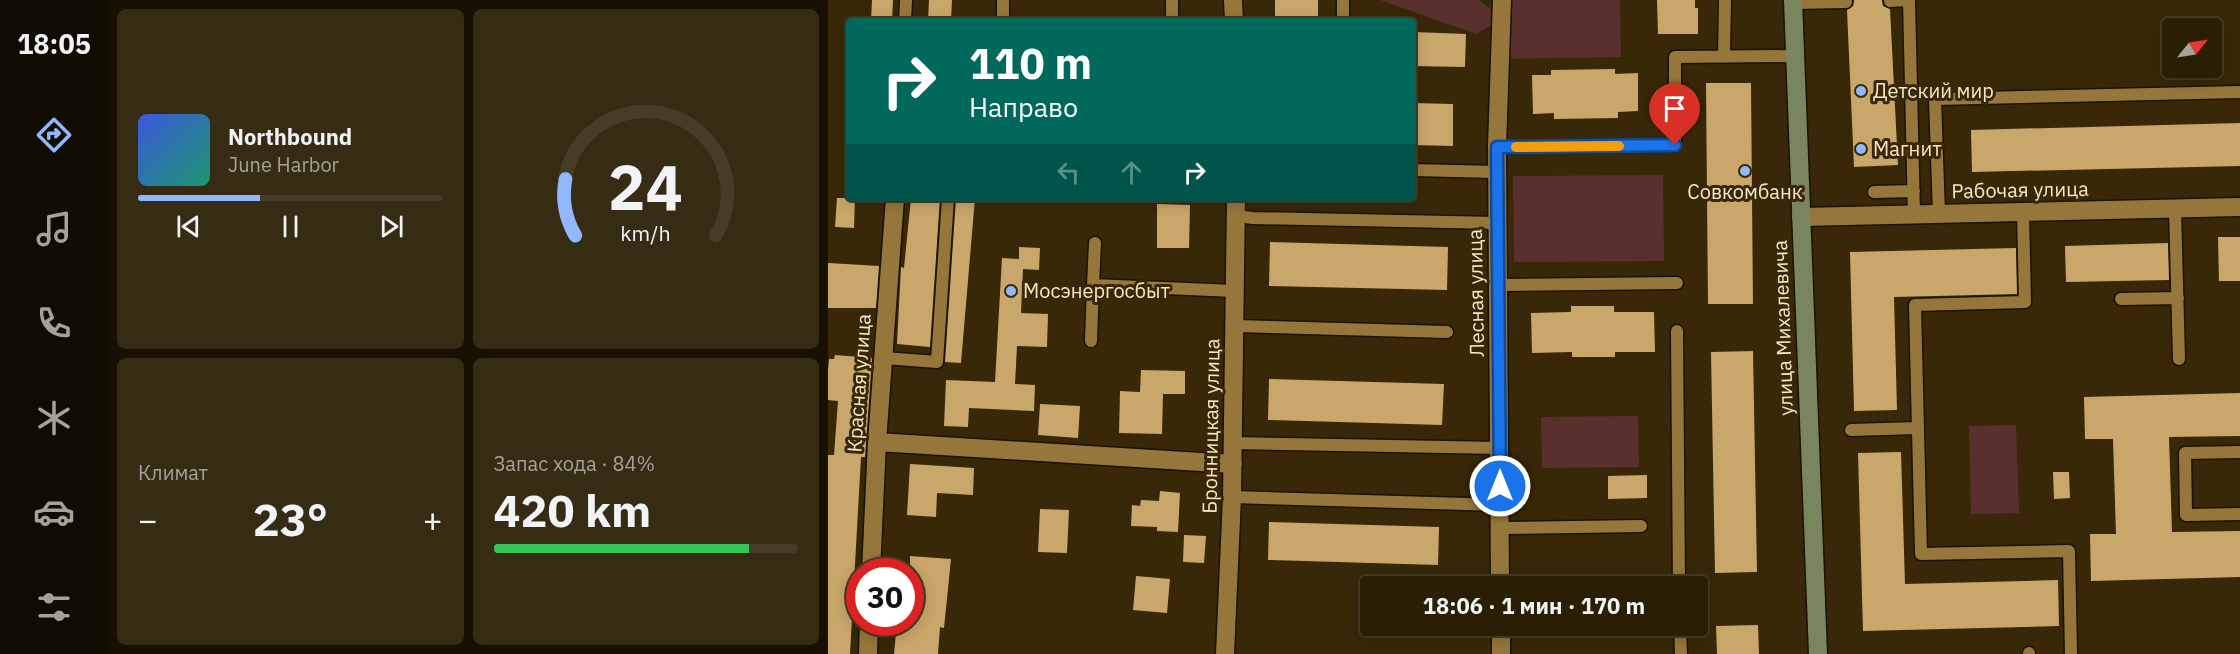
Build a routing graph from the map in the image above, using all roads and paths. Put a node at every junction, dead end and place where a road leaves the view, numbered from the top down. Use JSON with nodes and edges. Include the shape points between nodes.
{"nodes":[{"id":1,"x":906,"y":0,"type":"edge"},
{"id":2,"x":1003,"y":0,"type":"edge"},
{"id":3,"x":1172,"y":0,"type":"edge"},
{"id":4,"x":1233,"y":0,"type":"edge"},
{"id":5,"x":1343,"y":0,"type":"edge"},
{"id":6,"x":1502,"y":0,"type":"edge"},
{"id":7,"x":1725,"y":0,"type":"edge"},
{"id":8,"x":1909,"y":0,"type":"edge"},
{"id":9,"x":1890,"y":1,"type":"edge"},
{"id":10,"x":1793,"y":2,"type":"edge"},
{"id":11,"x":1846,"y":2,"type":"dead end"},
{"id":12,"x":905,"y":18,"type":"edge"},
{"id":13,"x":1003,"y":18,"type":"edge"},
{"id":14,"x":1172,"y":18,"type":"edge"},
{"id":15,"x":1234,"y":18,"type":"edge"},
{"id":16,"x":1344,"y":18,"type":"edge"},
{"id":17,"x":1794,"y":56,"type":"junction"},
{"id":18,"x":1725,"y":57,"type":"junction"},
{"id":19,"x":2240,"y":92,"type":"edge"},
{"id":20,"x":1497,"y":147,"type":"junction"},
{"id":21,"x":1416,"y":170,"type":"edge"},
{"id":22,"x":1497,"y":172,"type":"junction"},
{"id":23,"x":1914,"y":191,"type":"junction"},
{"id":24,"x":1874,"y":192,"type":"dead end"},
{"id":25,"x":895,"y":201,"type":"edge"},
{"id":26,"x":948,"y":201,"type":"edge"},
{"id":27,"x":1236,"y":207,"type":"edge"},
{"id":28,"x":2240,"y":207,"type":"edge"},
{"id":29,"x":2175,"y":208,"type":"junction"},
{"id":30,"x":2023,"y":212,"type":"junction"},
{"id":31,"x":1939,"y":214,"type":"junction"},
{"id":32,"x":1914,"y":215,"type":"junction"},
{"id":33,"x":1801,"y":218,"type":"junction"},
{"id":34,"x":1497,"y":223,"type":"junction"},
{"id":35,"x":1095,"y":243,"type":"dead end"},
{"id":36,"x":1677,"y":283,"type":"dead end"},
{"id":37,"x":1093,"y":285,"type":"junction"},
{"id":38,"x":1498,"y":285,"type":"junction"},
{"id":39,"x":1235,"y":291,"type":"junction"},
{"id":40,"x":2178,"y":298,"type":"junction"},
{"id":41,"x":2121,"y":299,"type":"dead end"},
{"id":42,"x":1235,"y":326,"type":"junction"},
{"id":43,"x":1677,"y":331,"type":"dead end"},
{"id":44,"x":1447,"y":332,"type":"dead end"},
{"id":45,"x":1091,"y":341,"type":"dead end"},
{"id":46,"x":884,"y":358,"type":"junction"},
{"id":47,"x":2179,"y":359,"type":"dead end"},
{"id":48,"x":1918,"y":428,"type":"junction"},
{"id":49,"x":1851,"y":430,"type":"dead end"},
{"id":50,"x":877,"y":442,"type":"junction"},
{"id":51,"x":1233,"y":443,"type":"junction"},
{"id":52,"x":1499,"y":447,"type":"junction"},
{"id":53,"x":2240,"y":452,"type":"edge"},
{"id":54,"x":1233,"y":464,"type":"junction"},
{"id":55,"x":1232,"y":497,"type":"junction"},
{"id":56,"x":1500,"y":505,"type":"junction"},
{"id":57,"x":2240,"y":514,"type":"edge"},
{"id":58,"x":1641,"y":526,"type":"dead end"},
{"id":59,"x":1500,"y":528,"type":"junction"},
{"id":60,"x":872,"y":558,"type":"edge"},
{"id":61,"x":1500,"y":576,"type":"edge"},
{"id":62,"x":1679,"y":576,"type":"edge"},
{"id":63,"x":869,"y":636,"type":"edge"},
{"id":64,"x":1501,"y":636,"type":"edge"},
{"id":65,"x":1680,"y":636,"type":"edge"},
{"id":66,"x":868,"y":654,"type":"edge"},
{"id":67,"x":1225,"y":654,"type":"edge"},
{"id":68,"x":1501,"y":654,"type":"edge"},
{"id":69,"x":1681,"y":654,"type":"edge"},
{"id":70,"x":1818,"y":654,"type":"edge"},
{"id":71,"x":2071,"y":654,"type":"edge"}],
"edges":[{"from":1,"to":12,"type":"lane"},
{"from":2,"to":13,"type":"lane"},
{"from":3,"to":14,"type":"lane"},
{"from":4,"to":15,"type":"street"},
{"from":5,"to":16,"type":"lane"},
{"from":6,"to":20,"type":"street","name":"Лесная улица"},
{"from":7,"to":18,"type":"lane"},
{"from":8,"to":9,"type":"lane"},
{"from":8,"to":23,"type":"lane"},
{"from":10,"to":11,"type":"lane"},
{"from":10,"to":17,"type":"main road","name":"улица Михалевича"},
{"from":17,"to":18,"type":"lane"},
{"from":17,"to":33,"type":"main road","name":"улица Михалевича"},
{"from":18,"to":20,"type":"lane","via":[[1675,57],[1675,145]]},
{"from":19,"to":31,"type":"lane","via":[[1935,99]]},
{"from":20,"to":22,"type":"street","name":"Лесная улица"},
{"from":21,"to":22,"type":"lane"},
{"from":22,"to":34,"type":"street","name":"Лесная улица"},
{"from":23,"to":24,"type":"lane"},
{"from":23,"to":32,"type":"lane"},
{"from":25,"to":46,"type":"street","name":"Красная улица"},
{"from":26,"to":46,"type":"lane","via":[[937,362]]},
{"from":27,"to":34,"type":"lane","via":[[1252,218]]},
{"from":27,"to":39,"type":"street","name":"Бронницкая улица"},
{"from":28,"to":29,"type":"street","name":"Рабочая улица"},
{"from":29,"to":30,"type":"street","name":"Рабочая улица"},
{"from":29,"to":40,"type":"lane"},
{"from":30,"to":31,"type":"street","name":"Рабочая улица"},
{"from":30,"to":48,"type":"lane","via":[[2025,302],[1915,304]]},
{"from":31,"to":32,"type":"street","name":"Рабочая улица"},
{"from":32,"to":33,"type":"street","name":"Рабочая улица"},
{"from":33,"to":70,"type":"main road","name":"улица Михалевича"},
{"from":34,"to":38,"type":"street","name":"Лесная улица"},
{"from":35,"to":37,"type":"lane"},
{"from":36,"to":38,"type":"lane"},
{"from":37,"to":39,"type":"lane"},
{"from":37,"to":45,"type":"lane"},
{"from":38,"to":52,"type":"street","name":"Лесная улица"},
{"from":39,"to":42,"type":"street","name":"Бронницкая улица"},
{"from":40,"to":41,"type":"lane"},
{"from":40,"to":47,"type":"lane"},
{"from":42,"to":44,"type":"lane"},
{"from":42,"to":51,"type":"street","name":"Бронницкая улица"},
{"from":43,"to":62,"type":"lane"},
{"from":46,"to":50,"type":"street","name":"Красная улица"},
{"from":48,"to":49,"type":"lane"},
{"from":48,"to":71,"type":"lane","via":[[1922,554],[2069,551]]},
{"from":50,"to":54,"type":"street"},
{"from":50,"to":60,"type":"street","name":"Красная улица"},
{"from":51,"to":52,"type":"lane"},
{"from":51,"to":54,"type":"street","name":"Бронницкая улица"},
{"from":52,"to":56,"type":"street","name":"Лесная улица"},
{"from":53,"to":57,"type":"lane","via":[[2185,453],[2186,515]]},
{"from":54,"to":55,"type":"street","name":"Бронницкая улица"},
{"from":55,"to":56,"type":"lane"},
{"from":55,"to":67,"type":"street","name":"Бронницкая улица"},
{"from":56,"to":59,"type":"street","name":"Лесная улица"},
{"from":58,"to":59,"type":"lane"},
{"from":59,"to":61,"type":"street","name":"Лесная улица"},
{"from":63,"to":66,"type":"street"},
{"from":64,"to":68,"type":"street"},
{"from":65,"to":69,"type":"lane"}]}
